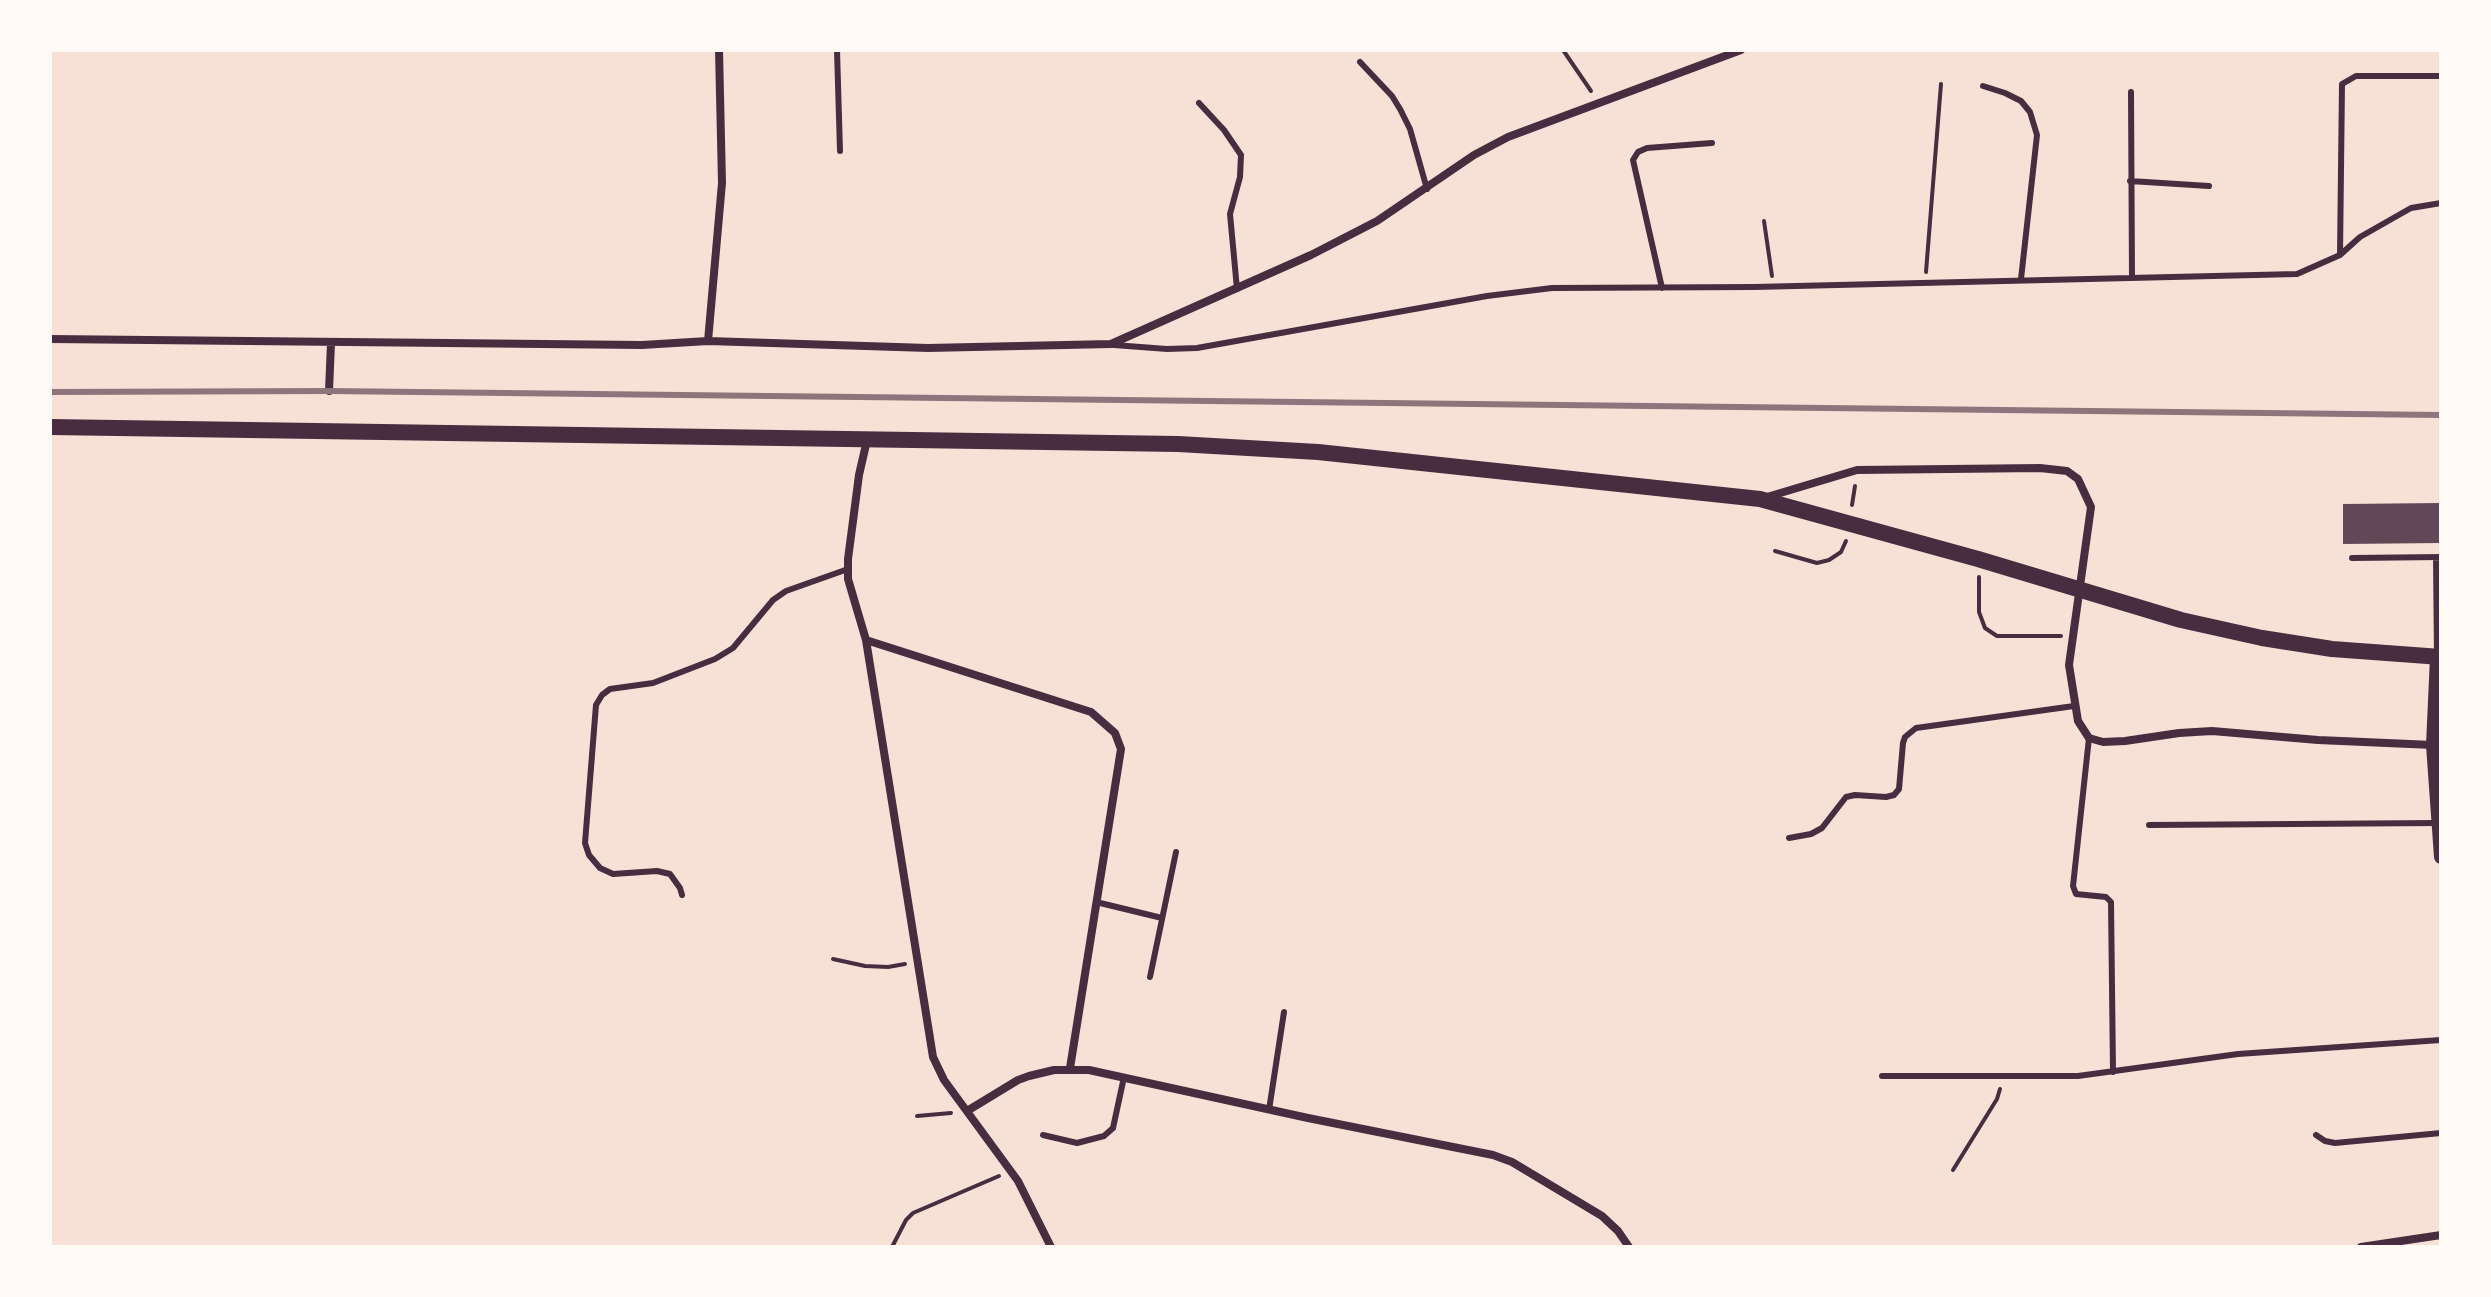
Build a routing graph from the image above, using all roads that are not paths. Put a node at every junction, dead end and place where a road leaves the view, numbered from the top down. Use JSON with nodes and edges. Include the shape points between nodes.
{"nodes":[{"id":1,"x":719,"y":50,"type":"edge"},
{"id":2,"x":837,"y":50,"type":"edge"},
{"id":3,"x":1741,"y":50,"type":"edge"},
{"id":4,"x":1360,"y":62,"type":"dead end"},
{"id":5,"x":2441,"y":76,"type":"edge"},
{"id":6,"x":1983,"y":86,"type":"dead end"},
{"id":7,"x":2131,"y":92,"type":"dead end"},
{"id":8,"x":1199,"y":103,"type":"dead end"},
{"id":9,"x":1712,"y":143,"type":"dead end"},
{"id":10,"x":840,"y":151,"type":"dead end"},
{"id":11,"x":2130,"y":181,"type":"junction"},
{"id":12,"x":2209,"y":186,"type":"dead end"},
{"id":13,"x":1427,"y":189,"type":"junction"},
{"id":14,"x":2441,"y":203,"type":"edge"},
{"id":15,"x":2340,"y":255,"type":"junction"},
{"id":16,"x":2132,"y":278,"type":"junction"},
{"id":17,"x":2021,"y":279,"type":"junction"},
{"id":18,"x":1662,"y":288,"type":"junction"},
{"id":19,"x":1237,"y":289,"type":"junction"},
{"id":20,"x":50,"y":339,"type":"edge"},
{"id":21,"x":708,"y":341,"type":"junction"},
{"id":22,"x":331,"y":343,"type":"junction"},
{"id":23,"x":1111,"y":344,"type":"junction"},
{"id":24,"x":329,"y":391,"type":"dead end"},
{"id":25,"x":50,"y":427,"type":"edge"},
{"id":26,"x":867,"y":439,"type":"junction"},
{"id":27,"x":1760,"y":499,"type":"junction"},
{"id":28,"x":2352,"y":558,"type":"dead end"},
{"id":29,"x":2438,"y":558,"type":"edge"},
{"id":30,"x":848,"y":569,"type":"junction"},
{"id":31,"x":2080,"y":591,"type":"junction"},
{"id":32,"x":2440,"y":627,"type":"edge"},
{"id":33,"x":866,"y":640,"type":"junction"},
{"id":34,"x":2439,"y":657,"type":"edge"},
{"id":35,"x":2074,"y":706,"type":"junction"},
{"id":36,"x":2089,"y":738,"type":"junction"},
{"id":37,"x":2433,"y":745,"type":"junction"},
{"id":38,"x":2438,"y":823,"type":"junction"},
{"id":39,"x":2149,"y":825,"type":"dead end"},
{"id":40,"x":1789,"y":838,"type":"dead end"},
{"id":41,"x":1176,"y":852,"type":"dead end"},
{"id":42,"x":2441,"y":857,"type":"edge"},
{"id":43,"x":682,"y":895,"type":"dead end"},
{"id":44,"x":1096,"y":902,"type":"junction"},
{"id":45,"x":1162,"y":918,"type":"junction"},
{"id":46,"x":1150,"y":977,"type":"dead end"},
{"id":47,"x":1284,"y":1012,"type":"dead end"},
{"id":48,"x":2441,"y":1040,"type":"edge"},
{"id":49,"x":1070,"y":1068,"type":"junction"},
{"id":50,"x":2113,"y":1072,"type":"junction"},
{"id":51,"x":1882,"y":1076,"type":"dead end"},
{"id":52,"x":1124,"y":1077,"type":"junction"},
{"id":53,"x":1269,"y":1110,"type":"junction"},
{"id":54,"x":967,"y":1111,"type":"junction"},
{"id":55,"x":2441,"y":1133,"type":"edge"},
{"id":56,"x":1043,"y":1135,"type":"dead end"},
{"id":57,"x":2316,"y":1135,"type":"dead end"},
{"id":58,"x":2441,"y":1235,"type":"edge"},
{"id":59,"x":1051,"y":1247,"type":"edge"},
{"id":60,"x":1629,"y":1247,"type":"edge"},
{"id":61,"x":2361,"y":1247,"type":"edge"}],
"edges":[{"from":1,"to":21,"type":"street","via":[[722,183]]},
{"from":2,"to":10,"type":"lane"},
{"from":3,"to":13,"type":"street","via":[[1508,137]]},
{"from":4,"to":13,"type":"lane","via":[[1400,109]]},
{"from":5,"to":15,"type":"lane","via":[[2356,76],[2342,84]]},
{"from":6,"to":17,"type":"lane","via":[[2021,101],[2037,135]]},
{"from":7,"to":11,"type":"lane"},
{"from":8,"to":19,"type":"lane","via":[[1241,155],[1230,214]]},
{"from":9,"to":18,"type":"lane","via":[[1647,148],[1633,160]]},
{"from":11,"to":12,"type":"lane"},
{"from":11,"to":16,"type":"lane"},
{"from":13,"to":19,"type":"street","via":[[1338,242]]},
{"from":14,"to":15,"type":"lane","via":[[2411,208]]},
{"from":15,"to":16,"type":"lane","via":[[2297,274]]},
{"from":16,"to":17,"type":"lane"},
{"from":17,"to":18,"type":"lane"},
{"from":18,"to":23,"type":"lane","via":[[1552,288],[1487,296],[1197,348]]},
{"from":19,"to":23,"type":"street"},
{"from":20,"to":22,"type":"street"},
{"from":21,"to":22,"type":"street"},
{"from":21,"to":23,"type":"street","via":[[928,348]]},
{"from":22,"to":24,"type":"street"},
{"from":25,"to":26,"type":"main road"},
{"from":26,"to":27,"type":"main road","via":[[1318,452]]},
{"from":26,"to":30,"type":"street"},
{"from":27,"to":31,"type":"main road"},
{"from":27,"to":31,"type":"street","via":[[1857,470],[2067,471],[2078,479],[2091,507]]},
{"from":28,"to":29,"type":"lane"},
{"from":29,"to":32,"type":"lane"},
{"from":30,"to":33,"type":"street"},
{"from":30,"to":43,"type":"lane","via":[[786,591],[733,648],[715,659],[653,683],[610,689],[596,705],[585,843],[589,855],[613,874],[670,874]]},
{"from":31,"to":34,"type":"main road","via":[[2262,638]]},
{"from":31,"to":35,"type":"street","via":[[2069,665]]},
{"from":32,"to":34,"type":"lane"},
{"from":33,"to":44,"type":"street","via":[[1091,712],[1115,733],[1121,749]]},
{"from":33,"to":54,"type":"street","via":[[933,1057]]},
{"from":34,"to":37,"type":"street"},
{"from":35,"to":36,"type":"street"},
{"from":35,"to":40,"type":"lane","via":[[1916,728],[1903,743],[1894,795],[1846,797],[1822,828]]},
{"from":36,"to":37,"type":"street","via":[[2125,741],[2212,731]]},
{"from":36,"to":50,"type":"lane","via":[[2073,886],[2076,894],[2111,902]]},
{"from":37,"to":38,"type":"street"},
{"from":38,"to":39,"type":"lane"},
{"from":38,"to":42,"type":"street"},
{"from":41,"to":45,"type":"lane"},
{"from":44,"to":45,"type":"lane"},
{"from":44,"to":49,"type":"street"},
{"from":45,"to":46,"type":"lane"},
{"from":47,"to":53,"type":"lane"},
{"from":48,"to":50,"type":"lane","via":[[2238,1054]]},
{"from":49,"to":52,"type":"street"},
{"from":49,"to":54,"type":"street","via":[[1018,1080]]},
{"from":50,"to":51,"type":"lane"},
{"from":52,"to":53,"type":"street"},
{"from":52,"to":56,"type":"lane","via":[[1113,1128],[1104,1136],[1077,1143]]},
{"from":53,"to":60,"type":"street","via":[[1512,1162],[1602,1216]]},
{"from":54,"to":59,"type":"street","via":[[1010,1171]]},
{"from":55,"to":57,"type":"lane","via":[[2335,1143]]},
{"from":58,"to":61,"type":"street"}]}
